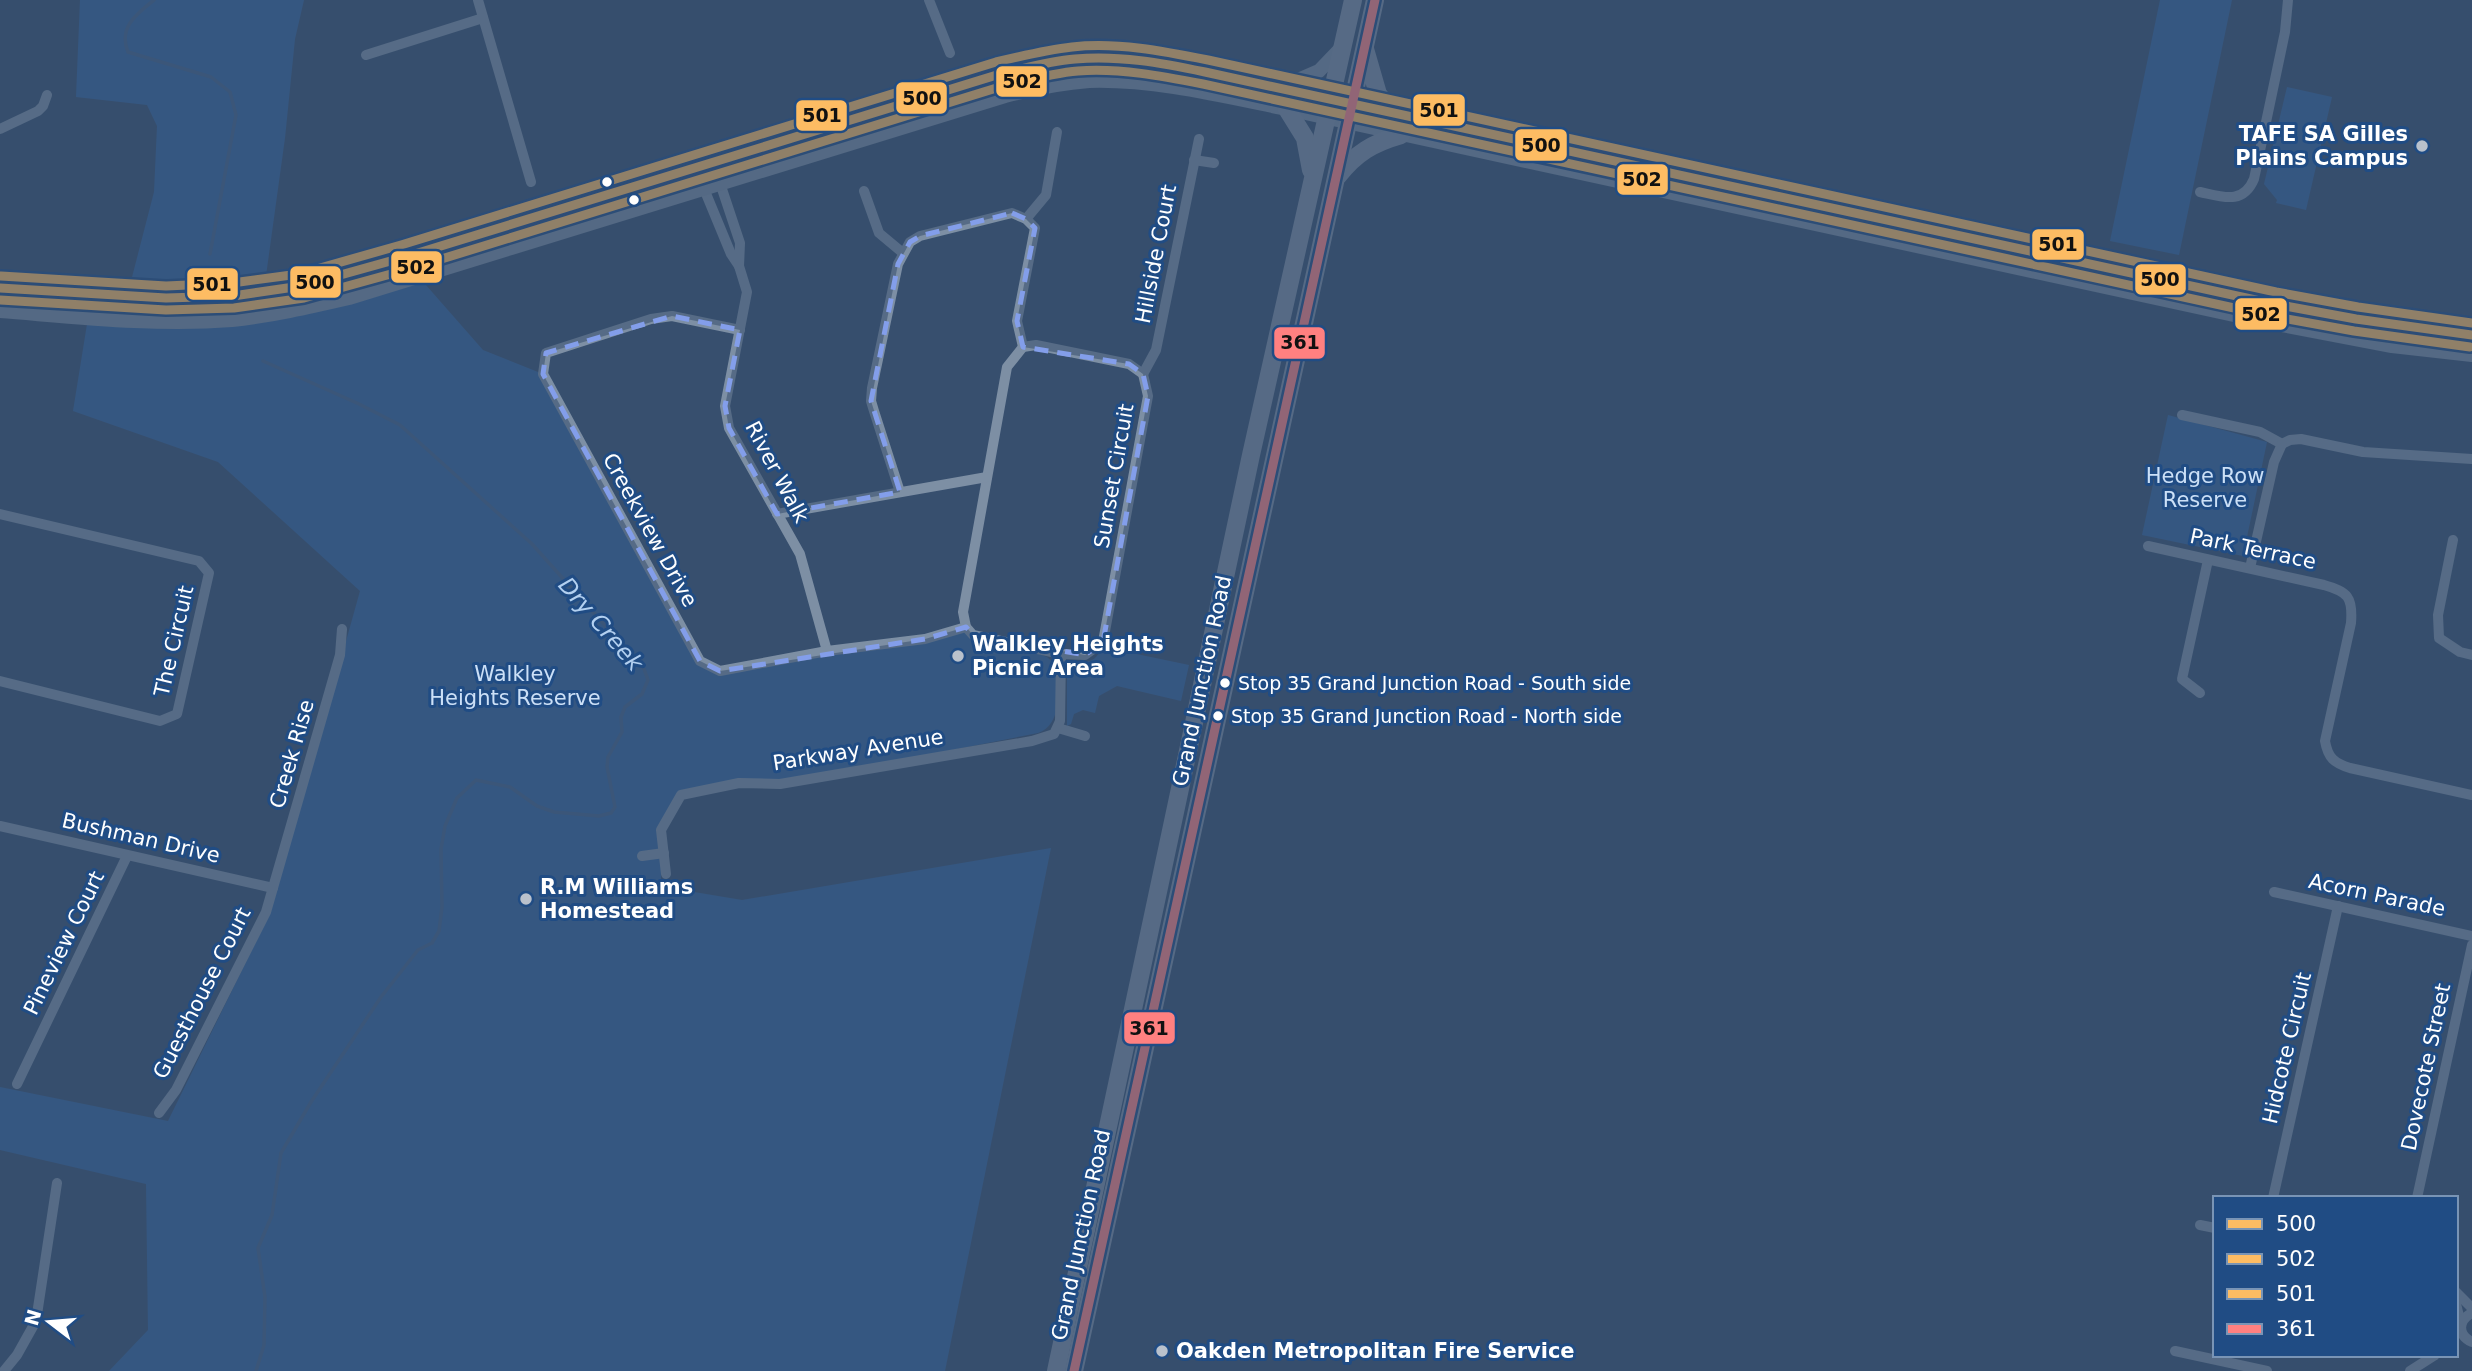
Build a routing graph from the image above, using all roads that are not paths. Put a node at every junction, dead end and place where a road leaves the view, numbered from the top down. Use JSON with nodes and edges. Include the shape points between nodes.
{"nodes":[{"id":1,"x":478,"y":0,"type":"edge"},
{"id":2,"x":929,"y":0,"type":"edge"},
{"id":3,"x":1353,"y":0,"type":"edge"},
{"id":4,"x":1375,"y":0,"type":"edge"},
{"id":5,"x":2288,"y":0,"type":"edge"},
{"id":6,"x":483,"y":18,"type":"junction"},
{"id":7,"x":1343,"y":45,"type":"junction"},
{"id":8,"x":1364,"y":46,"type":"junction"},
{"id":9,"x":950,"y":53,"type":"dead end"},
{"id":10,"x":366,"y":55,"type":"dead end"},
{"id":11,"x":1280,"y":88,"type":"junction"},
{"id":12,"x":47,"y":95,"type":"dead end"},
{"id":13,"x":1331,"y":99,"type":"junction"},
{"id":14,"x":1352,"y":103,"type":"junction"},
{"id":15,"x":1287,"y":109,"type":"junction"},
{"id":16,"x":1391,"y":111,"type":"junction"},
{"id":17,"x":1327,"y":118,"type":"junction"},
{"id":18,"x":1347,"y":123,"type":"junction"},
{"id":19,"x":0,"y":129,"type":"edge"},
{"id":20,"x":1057,"y":132,"type":"dead end"},
{"id":21,"x":1401,"y":135,"type":"junction"},
{"id":22,"x":1199,"y":139,"type":"dead end"},
{"id":23,"x":1194,"y":160,"type":"junction"},
{"id":24,"x":713,"y":162,"type":"junction"},
{"id":25,"x":1214,"y":163,"type":"dead end"},
{"id":26,"x":695,"y":167,"type":"junction"},
{"id":27,"x":1313,"y":181,"type":"junction"},
{"id":28,"x":1334,"y":181,"type":"junction"},
{"id":29,"x":531,"y":182,"type":"dead end"},
{"id":30,"x":721,"y":183,"type":"junction"},
{"id":31,"x":704,"y":188,"type":"junction"},
{"id":32,"x":864,"y":191,"type":"dead end"},
{"id":33,"x":2200,"y":192,"type":"dead end"},
{"id":34,"x":1027,"y":219,"type":"junction"},
{"id":35,"x":903,"y":253,"type":"junction"},
{"id":36,"x":740,"y":266,"type":"junction"},
{"id":37,"x":0,"y":288,"type":"edge"},
{"id":38,"x":0,"y":311,"type":"edge"},
{"id":39,"x":740,"y":330,"type":"junction"},
{"id":40,"x":2472,"y":335,"type":"edge"},
{"id":41,"x":1023,"y":347,"type":"junction"},
{"id":42,"x":2472,"y":355,"type":"edge"},
{"id":43,"x":1143,"y":374,"type":"junction"},
{"id":44,"x":2182,"y":415,"type":"dead end"},
{"id":45,"x":2282,"y":444,"type":"junction"},
{"id":46,"x":2472,"y":459,"type":"edge"},
{"id":47,"x":987,"y":477,"type":"junction"},
{"id":48,"x":900,"y":492,"type":"junction"},
{"id":49,"x":0,"y":514,"type":"edge"},
{"id":50,"x":777,"y":514,"type":"junction"},
{"id":51,"x":2453,"y":540,"type":"dead end"},
{"id":52,"x":2148,"y":546,"type":"dead end"},
{"id":53,"x":2208,"y":559,"type":"junction"},
{"id":54,"x":2250,"y":568,"type":"junction"},
{"id":55,"x":966,"y":627,"type":"junction"},
{"id":56,"x":342,"y":629,"type":"dead end"},
{"id":57,"x":827,"y":651,"type":"junction"},
{"id":58,"x":1061,"y":654,"type":"junction"},
{"id":59,"x":2472,"y":655,"type":"edge"},
{"id":60,"x":0,"y":681,"type":"edge"},
{"id":61,"x":2200,"y":693,"type":"dead end"},
{"id":62,"x":1058,"y":728,"type":"junction"},
{"id":63,"x":1086,"y":736,"type":"dead end"},
{"id":64,"x":2472,"y":795,"type":"edge"},
{"id":65,"x":0,"y":826,"type":"edge"},
{"id":66,"x":664,"y":853,"type":"junction"},
{"id":67,"x":127,"y":856,"type":"junction"},
{"id":68,"x":642,"y":856,"type":"dead end"},
{"id":69,"x":666,"y":874,"type":"dead end"},
{"id":70,"x":273,"y":888,"type":"junction"},
{"id":71,"x":2274,"y":892,"type":"dead end"},
{"id":72,"x":2338,"y":906,"type":"junction"},
{"id":73,"x":2472,"y":936,"type":"edge"},
{"id":74,"x":2472,"y":945,"type":"edge"},
{"id":75,"x":17,"y":1084,"type":"dead end"},
{"id":76,"x":159,"y":1113,"type":"dead end"},
{"id":77,"x":57,"y":1183,"type":"dead end"},
{"id":78,"x":2273,"y":1196,"type":"edge"},
{"id":79,"x":2417,"y":1196,"type":"edge"},
{"id":80,"x":2200,"y":1225,"type":"dead end"},
{"id":81,"x":2213,"y":1228,"type":"edge"},
{"id":82,"x":2458,"y":1294,"type":"edge"},
{"id":83,"x":2472,"y":1308,"type":"edge"},
{"id":84,"x":2472,"y":1313,"type":"edge"},
{"id":85,"x":2460,"y":1327,"type":"edge"},
{"id":86,"x":2472,"y":1342,"type":"edge"},
{"id":87,"x":2175,"y":1351,"type":"dead end"},
{"id":88,"x":2432,"y":1357,"type":"edge"},
{"id":89,"x":2236,"y":1368,"type":"edge"},
{"id":90,"x":4,"y":1371,"type":"edge"},
{"id":91,"x":1056,"y":1371,"type":"edge"},
{"id":92,"x":1074,"y":1371,"type":"edge"},
{"id":93,"x":2267,"y":1371,"type":"edge"},
{"id":94,"x":2410,"y":1371,"type":"edge"}],
"edges":[{"from":1,"to":6,"type":"street"},
{"from":2,"to":9,"type":"street"},
{"from":3,"to":7,"type":"highway","name":"Grand Junction Road"},
{"from":4,"to":8,"type":"highway","name":"Grand Junction Road"},
{"from":5,"to":33,"type":"street","via":[[2249,190],[2229,198]]},
{"from":6,"to":10,"type":"street"},
{"from":6,"to":29,"type":"street"},
{"from":7,"to":11,"type":"main road","via":[[1320,71]]},
{"from":7,"to":13,"type":"highway","name":"Grand Junction Road"},
{"from":8,"to":14,"type":"highway","name":"Grand Junction Road"},
{"from":8,"to":16,"type":"highway","via":[[1378,94]]},
{"from":11,"to":13,"type":"main road"},
{"from":11,"to":24,"type":"main road","via":[[1150,62],[1115,58],[1063,61],[988,78]]},
{"from":12,"to":19,"type":"street","via":[[38,111]]},
{"from":13,"to":14,"type":"main road"},
{"from":13,"to":17,"type":"highway","name":"Grand Junction Road"},
{"from":14,"to":16,"type":"main road"},
{"from":14,"to":18,"type":"highway","name":"Grand Junction Road"},
{"from":15,"to":17,"type":"main road"},
{"from":15,"to":27,"type":"highway","via":[[1305,138]]},
{"from":15,"to":30,"type":"main road","via":[[1142,84],[1064,84],[1005,96]]},
{"from":16,"to":40,"type":"main road","via":[[2274,304]]},
{"from":17,"to":18,"type":"main road"},
{"from":17,"to":27,"type":"highway","name":"Grand Junction Road"},
{"from":18,"to":21,"type":"main road"},
{"from":18,"to":28,"type":"highway","name":"Grand Junction Road"},
{"from":20,"to":34,"type":"street","via":[[1046,195]]},
{"from":21,"to":28,"type":"highway","via":[[1364,149]]},
{"from":21,"to":42,"type":"main road","via":[[2270,323],[2392,346]]},
{"from":22,"to":23,"type":"street","name":"Hillside Court"},
{"from":23,"to":25,"type":"street"},
{"from":23,"to":43,"type":"street","name":"Hillside Court","via":[[1156,351]]},
{"from":24,"to":26,"type":"main road"},
{"from":24,"to":30,"type":"street","name":"River Walk"},
{"from":26,"to":31,"type":"street","name":"River Walk"},
{"from":26,"to":37,"type":"main road","via":[[354,272],[268,292],[168,299]]},
{"from":27,"to":91,"type":"highway","name":"Grand Junction Road"},
{"from":28,"to":92,"type":"highway","name":"Grand Junction Road"},
{"from":30,"to":31,"type":"main road"},
{"from":30,"to":36,"type":"street","name":"River Walk","via":[[740,243]]},
{"from":31,"to":36,"type":"street","name":"River Walk"},
{"from":31,"to":38,"type":"main road","via":[[349,298],[267,315],[181,322]]},
{"from":32,"to":35,"type":"street","via":[[879,233]]},
{"from":34,"to":35,"type":"street","via":[[1012,213],[920,236]]},
{"from":34,"to":41,"type":"street","via":[[1035,228],[1017,321]]},
{"from":35,"to":48,"type":"street","via":[[871,401]]},
{"from":36,"to":39,"type":"street","name":"River Walk","via":[[747,292]]},
{"from":39,"to":50,"type":"street","name":"River Walk","via":[[725,406],[729,428]]},
{"from":39,"to":57,"type":"street","name":"Creekview Drive","via":[[672,316],[651,319],[546,353],[543,374],[700,661],[720,671]]},
{"from":41,"to":43,"type":"street","via":[[1036,345],[1129,365]]},
{"from":41,"to":47,"type":"street","via":[[1006,366]]},
{"from":43,"to":58,"type":"street","name":"Sunset Circuit","via":[[1148,396],[1103,642],[1085,655]]},
{"from":44,"to":45,"type":"street","via":[[2260,432]]},
{"from":45,"to":46,"type":"street","via":[[2301,439],[2363,452]]},
{"from":45,"to":54,"type":"street"},
{"from":47,"to":48,"type":"street"},
{"from":47,"to":55,"type":"street","via":[[963,612]]},
{"from":48,"to":50,"type":"street"},
{"from":49,"to":60,"type":"street","name":"The Circuit","via":[[200,561],[209,573],[177,714],[160,721]]},
{"from":50,"to":57,"type":"street","name":"River Walk","via":[[800,554]]},
{"from":51,"to":59,"type":"street","via":[[2438,638]]},
{"from":52,"to":53,"type":"street","name":"Park Terrace"},
{"from":53,"to":54,"type":"street","name":"Park Terrace"},
{"from":53,"to":61,"type":"street","via":[[2182,678]]},
{"from":54,"to":64,"type":"street","name":"Park Terrace","via":[[2339,590],[2352,606],[2325,741],[2330,757],[2350,768]]},
{"from":55,"to":57,"type":"street","name":"Creekview Drive","via":[[925,639]]},
{"from":55,"to":58,"type":"street","name":"Sunset Circuit","via":[[973,635]]},
{"from":56,"to":70,"type":"street","name":"Creek Rise","via":[[340,656]]},
{"from":58,"to":62,"type":"street"},
{"from":62,"to":63,"type":"street"},
{"from":62,"to":66,"type":"street","name":"Parkway Avenue","via":[[1054,734],[1032,741],[780,784],[739,783],[681,795],[661,830]]},
{"from":65,"to":67,"type":"street","name":"Bushman Drive"},
{"from":66,"to":68,"type":"street"},
{"from":66,"to":69,"type":"street","name":"Parkway Avenue"},
{"from":67,"to":70,"type":"street","name":"Bushman Drive"},
{"from":67,"to":75,"type":"street","name":"Pineview Court"},
{"from":70,"to":76,"type":"street","name":"Guesthouse Court","via":[[267,912],[176,1090]]},
{"from":71,"to":72,"type":"street","name":"Acorn Parade"},
{"from":72,"to":73,"type":"street","name":"Acorn Parade"},
{"from":72,"to":78,"type":"street","name":"Hidcote Circuit"},
{"from":74,"to":79,"type":"street","name":"Dovecote Street"},
{"from":77,"to":90,"type":"street","via":[[36,1321]]},
{"from":80,"to":81,"type":"street"},
{"from":82,"to":83,"type":"street"},
{"from":84,"to":85,"type":"street"},
{"from":85,"to":86,"type":"street"},
{"from":87,"to":89,"type":"street"},
{"from":88,"to":94,"type":"street"},
{"from":89,"to":93,"type":"street"}]}
